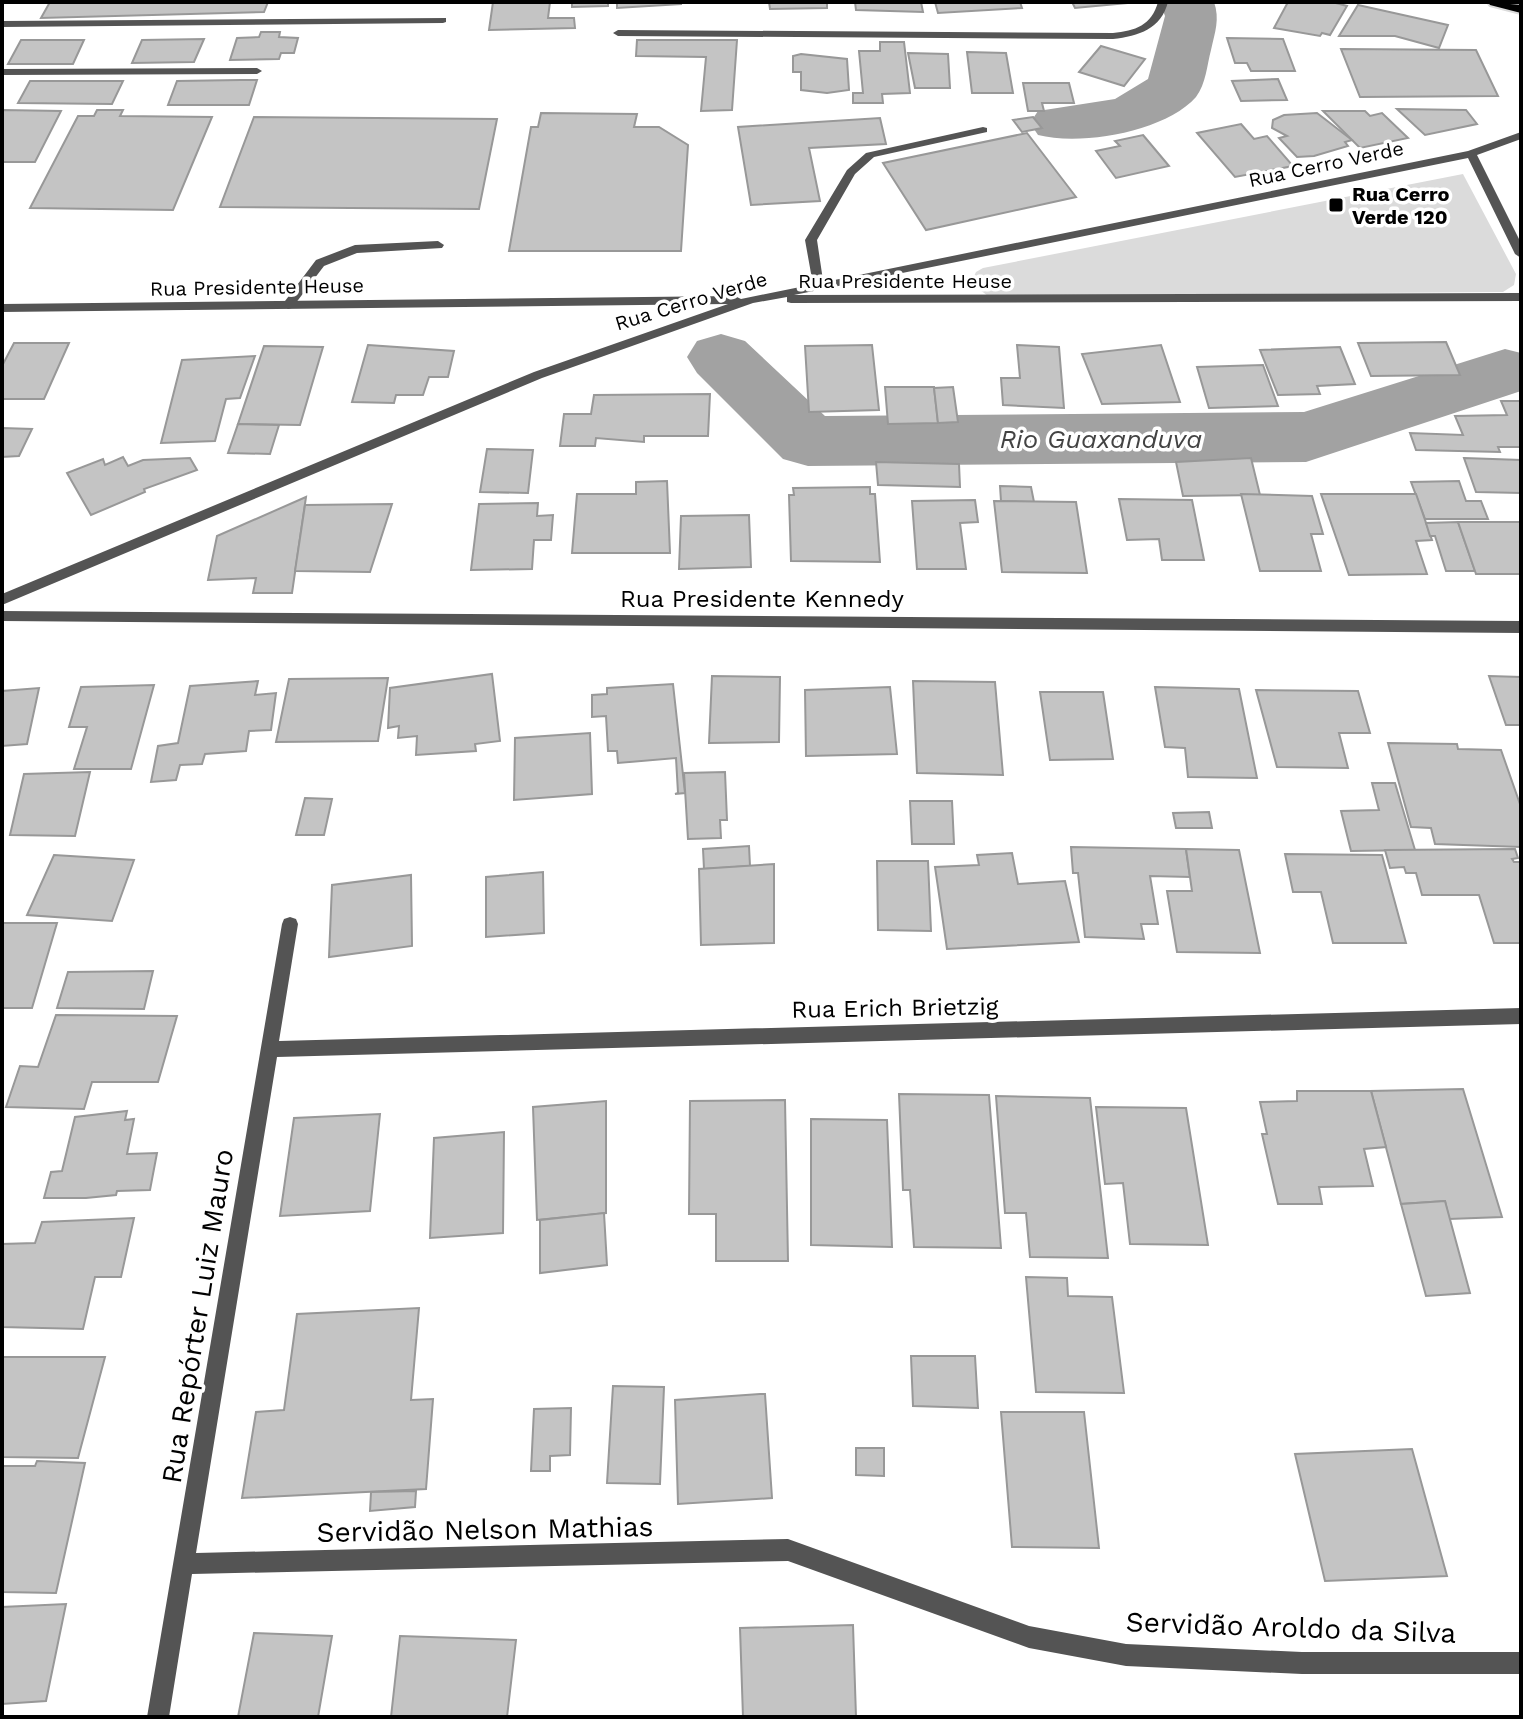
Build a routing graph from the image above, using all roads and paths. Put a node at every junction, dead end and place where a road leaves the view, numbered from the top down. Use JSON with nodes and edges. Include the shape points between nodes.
{"nodes":[{"id":1,"x":1163,"y":2,"type":"edge"},
{"id":2,"x":1494,"y":2,"type":"edge"},
{"id":3,"x":1521,"y":9,"type":"edge"},
{"id":4,"x":443,"y":20,"type":"dead end"},
{"id":5,"x":2,"y":24,"type":"edge"},
{"id":6,"x":618,"y":33,"type":"dead end"},
{"id":7,"x":257,"y":71,"type":"dead end"},
{"id":8,"x":2,"y":72,"type":"edge"},
{"id":9,"x":983,"y":130,"type":"dead end"},
{"id":10,"x":1521,"y":135,"type":"edge"},
{"id":11,"x":1471,"y":154,"type":"junction"},
{"id":12,"x":438,"y":245,"type":"dead end"},
{"id":13,"x":1521,"y":254,"type":"edge"},
{"id":14,"x":818,"y":287,"type":"junction"},
{"id":15,"x":1521,"y":297,"type":"edge"},
{"id":16,"x":751,"y":300,"type":"junction"},
{"id":17,"x":288,"y":305,"type":"junction"},
{"id":18,"x":2,"y":308,"type":"edge"},
{"id":19,"x":2,"y":600,"type":"edge"},
{"id":20,"x":2,"y":616,"type":"edge"},
{"id":21,"x":1521,"y":627,"type":"edge"},
{"id":22,"x":290,"y":924,"type":"dead end"},
{"id":23,"x":1521,"y":1016,"type":"edge"},
{"id":24,"x":269,"y":1049,"type":"junction"},
{"id":25,"x":788,"y":1550,"type":"joint"},
{"id":26,"x":184,"y":1564,"type":"junction"},
{"id":27,"x":1521,"y":1663,"type":"edge"},
{"id":28,"x":158,"y":1717,"type":"edge"}],
"edges":[{"from":1,"to":6,"type":"street","via":[[1158,19],[1148,27],[1113,36]]},
{"from":2,"to":3,"type":"main road"},
{"from":4,"to":5,"type":"street"},
{"from":7,"to":8,"type":"street"},
{"from":9,"to":14,"type":"street","via":[[870,155],[851,172],[811,240]]},
{"from":10,"to":11,"type":"street","name":"Rua Cerro Verde"},
{"from":11,"to":13,"type":"street"},
{"from":11,"to":14,"type":"street","name":"Rua Cerro Verde"},
{"from":12,"to":17,"type":"street","via":[[355,249],[320,263]]},
{"from":14,"to":16,"type":"street","name":"Rua Cerro Verde"},
{"from":15,"to":16,"type":"street","name":"Rua Presidente Heuse"},
{"from":16,"to":17,"type":"street","name":"Rua Presidente Heuse"},
{"from":16,"to":19,"type":"street","name":"Rua Cerro Verde","via":[[538,375]]},
{"from":17,"to":18,"type":"street","name":"Rua Presidente Heuse"},
{"from":20,"to":21,"type":"street","name":"Rua Presidente Kennedy"},
{"from":22,"to":24,"type":"street","name":"Rua Repórter Luiz Mauro"},
{"from":23,"to":24,"type":"street","name":"Rua Erich Brietzig"},
{"from":24,"to":26,"type":"street","name":"Rua Repórter Luiz Mauro"},
{"from":25,"to":26,"type":"street","name":"Servidão Nelson Mathias"},
{"from":25,"to":27,"type":"street","name":"Servidão Aroldo da Silva","via":[[1029,1637],[1126,1655],[1302,1663]]},
{"from":26,"to":28,"type":"street","name":"Rua Repórter Luiz Mauro"}]}
